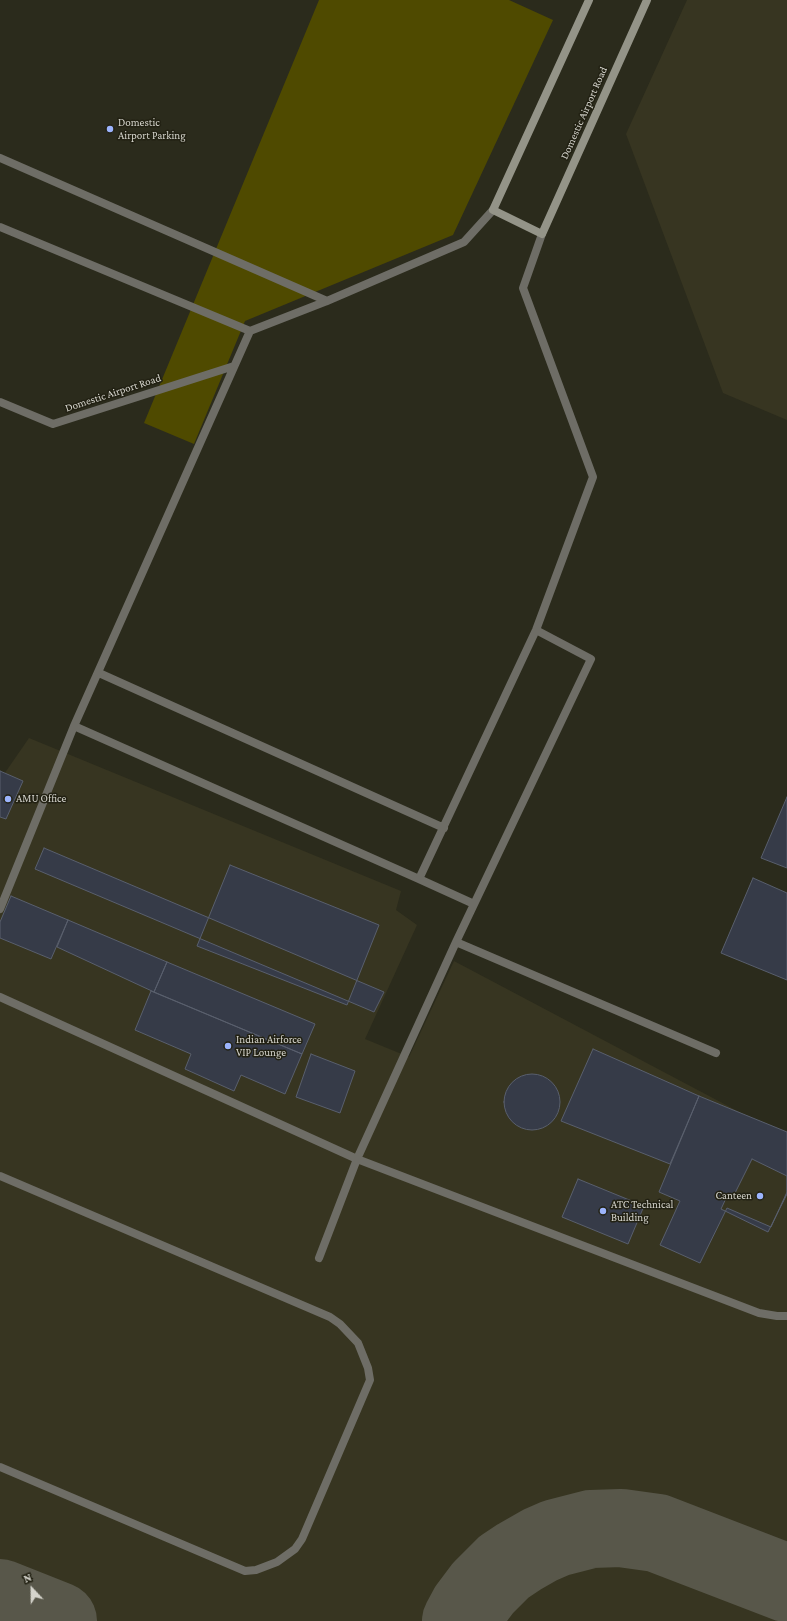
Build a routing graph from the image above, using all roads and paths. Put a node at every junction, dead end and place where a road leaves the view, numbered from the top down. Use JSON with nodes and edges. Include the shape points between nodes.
{"nodes":[{"id":1,"x":589,"y":0,"type":"edge"},
{"id":2,"x":647,"y":0,"type":"edge"},
{"id":3,"x":0,"y":158,"type":"edge"},
{"id":4,"x":493,"y":210,"type":"junction"},
{"id":5,"x":0,"y":227,"type":"edge"},
{"id":6,"x":542,"y":234,"type":"junction"},
{"id":7,"x":327,"y":301,"type":"junction"},
{"id":8,"x":250,"y":331,"type":"junction"},
{"id":9,"x":234,"y":366,"type":"junction"},
{"id":10,"x":0,"y":402,"type":"edge"},
{"id":11,"x":536,"y":630,"type":"junction"},
{"id":12,"x":99,"y":673,"type":"junction"},
{"id":13,"x":74,"y":726,"type":"junction"},
{"id":14,"x":444,"y":828,"type":"junction"},
{"id":15,"x":419,"y":879,"type":"junction"},
{"id":16,"x":474,"y":904,"type":"junction"},
{"id":17,"x":0,"y":909,"type":"edge"},
{"id":18,"x":456,"y":942,"type":"junction"},
{"id":19,"x":0,"y":997,"type":"edge"},
{"id":20,"x":716,"y":1053,"type":"dead end"},
{"id":21,"x":357,"y":1159,"type":"junction"},
{"id":22,"x":0,"y":1176,"type":"edge"},
{"id":23,"x":319,"y":1258,"type":"dead end"},
{"id":24,"x":787,"y":1316,"type":"edge"},
{"id":25,"x":0,"y":1467,"type":"edge"}],
"edges":[{"from":1,"to":4,"type":"main road"},
{"from":2,"to":6,"type":"main road","name":"Domestic Airport Road"},
{"from":3,"to":7,"type":"lane"},
{"from":4,"to":6,"type":"main road"},
{"from":4,"to":7,"type":"lane","via":[[464,242]]},
{"from":5,"to":8,"type":"lane"},
{"from":6,"to":11,"type":"lane","via":[[523,288],[593,477]]},
{"from":7,"to":8,"type":"lane"},
{"from":8,"to":9,"type":"lane"},
{"from":9,"to":10,"type":"lane","name":"Domestic Airport Road","via":[[53,424]]},
{"from":9,"to":12,"type":"lane"},
{"from":11,"to":14,"type":"lane"},
{"from":11,"to":16,"type":"lane","via":[[591,659]]},
{"from":12,"to":13,"type":"lane"},
{"from":12,"to":14,"type":"lane"},
{"from":13,"to":15,"type":"lane"},
{"from":13,"to":17,"type":"lane"},
{"from":14,"to":15,"type":"lane"},
{"from":15,"to":16,"type":"lane"},
{"from":16,"to":18,"type":"lane"},
{"from":18,"to":20,"type":"lane"},
{"from":18,"to":21,"type":"lane"},
{"from":19,"to":21,"type":"lane"},
{"from":21,"to":23,"type":"lane"},
{"from":21,"to":24,"type":"lane","via":[[759,1313]]},
{"from":22,"to":25,"type":"lane","via":[[330,1317],[358,1343],[364,1355],[370,1380],[302,1539],[295,1549],[278,1562],[256,1570],[245,1571]]}]}
